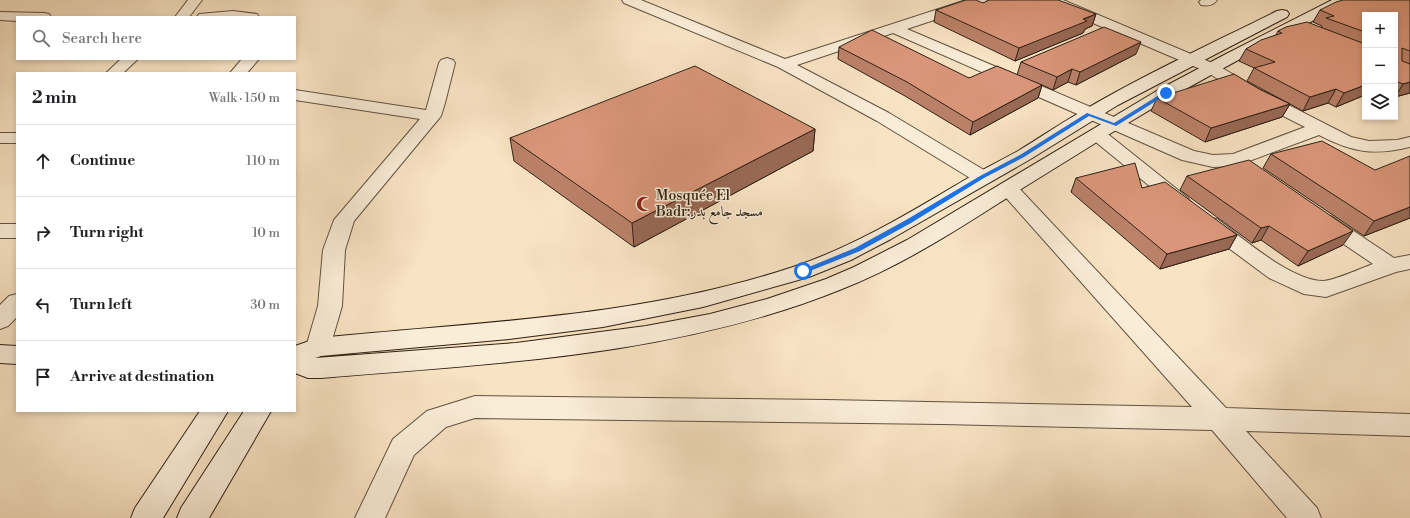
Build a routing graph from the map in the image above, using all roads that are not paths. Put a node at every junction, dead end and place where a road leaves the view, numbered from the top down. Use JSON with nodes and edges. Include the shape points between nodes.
{"nodes":[{"id":1,"x":195,"y":0,"type":"edge"},
{"id":2,"x":629,"y":0,"type":"edge"},
{"id":3,"x":980,"y":0,"type":"edge"},
{"id":4,"x":1051,"y":0,"type":"edge"},
{"id":5,"x":1310,"y":0,"type":"edge"},
{"id":6,"x":1343,"y":0,"type":"edge"},
{"id":7,"x":0,"y":16,"type":"edge"},
{"id":8,"x":16,"y":16,"type":"edge"},
{"id":9,"x":183,"y":16,"type":"edge"},
{"id":10,"x":218,"y":16,"type":"edge"},
{"id":11,"x":242,"y":16,"type":"edge"},
{"id":12,"x":1114,"y":27,"type":"junction"},
{"id":13,"x":895,"y":29,"type":"junction"},
{"id":14,"x":1094,"y":35,"type":"edge"},
{"id":15,"x":1192,"y":59,"type":"junction"},
{"id":16,"x":129,"y":60,"type":"edge"},
{"id":17,"x":251,"y":60,"type":"edge"},
{"id":18,"x":447,"y":63,"type":"dead end"},
{"id":19,"x":784,"y":64,"type":"junction"},
{"id":20,"x":1019,"y":66,"type":"dead end"},
{"id":21,"x":1212,"y":68,"type":"junction"},
{"id":22,"x":115,"y":72,"type":"edge"},
{"id":23,"x":239,"y":72,"type":"edge"},
{"id":24,"x":999,"y":75,"type":"junction"},
{"id":25,"x":296,"y":95,"type":"edge"},
{"id":26,"x":1089,"y":114,"type":"junction"},
{"id":27,"x":432,"y":116,"type":"junction"},
{"id":28,"x":1320,"y":128,"type":"junction"},
{"id":29,"x":1106,"y":130,"type":"junction"},
{"id":30,"x":0,"y":138,"type":"edge"},
{"id":31,"x":16,"y":138,"type":"edge"},
{"id":32,"x":1410,"y":142,"type":"edge"},
{"id":33,"x":1022,"y":156,"type":"junction"},
{"id":34,"x":1236,"y":160,"type":"junction"},
{"id":35,"x":1044,"y":167,"type":"junction"},
{"id":36,"x":1254,"y":173,"type":"edge"},
{"id":37,"x":982,"y":177,"type":"junction"},
{"id":38,"x":1008,"y":188,"type":"junction"},
{"id":39,"x":1309,"y":212,"type":"edge"},
{"id":40,"x":0,"y":231,"type":"edge"},
{"id":41,"x":16,"y":231,"type":"edge"},
{"id":42,"x":1401,"y":264,"type":"edge"},
{"id":43,"x":16,"y":303,"type":"edge"},
{"id":44,"x":0,"y":320,"type":"edge"},
{"id":45,"x":318,"y":347,"type":"junction"},
{"id":46,"x":0,"y":354,"type":"edge"},
{"id":47,"x":16,"y":354,"type":"edge"},
{"id":48,"x":296,"y":356,"type":"edge"},
{"id":49,"x":296,"y":363,"type":"edge"},
{"id":50,"x":214,"y":412,"type":"edge"},
{"id":51,"x":257,"y":412,"type":"edge"},
{"id":52,"x":1218,"y":418,"type":"junction"},
{"id":53,"x":1410,"y":425,"type":"edge"},
{"id":54,"x":146,"y":518,"type":"edge"},
{"id":55,"x":192,"y":518,"type":"edge"},
{"id":56,"x":370,"y":518,"type":"edge"},
{"id":57,"x":1306,"y":518,"type":"edge"}],
"edges":[{"from":1,"to":9,"type":"street"},
{"from":2,"to":19,"type":"street"},
{"from":3,"to":13,"type":"street"},
{"from":4,"to":12,"type":"street"},
{"from":5,"to":15,"type":"street"},
{"from":6,"to":21,"type":"street","via":[[1300,28]]},
{"from":7,"to":8,"type":"street"},
{"from":10,"to":11,"type":"street"},
{"from":12,"to":14,"type":"street"},
{"from":12,"to":15,"type":"street"},
{"from":13,"to":19,"type":"street"},
{"from":13,"to":24,"type":"street"},
{"from":15,"to":21,"type":"street"},
{"from":15,"to":26,"type":"street"},
{"from":16,"to":22,"type":"street"},
{"from":17,"to":23,"type":"street"},
{"from":18,"to":27,"type":"street"},
{"from":19,"to":37,"type":"street","via":[[883,117]]},
{"from":20,"to":24,"type":"street"},
{"from":21,"to":28,"type":"street","via":[[1259,97]]},
{"from":21,"to":29,"type":"street"},
{"from":24,"to":26,"type":"street"},
{"from":25,"to":27,"type":"street"},
{"from":26,"to":29,"type":"street"},
{"from":26,"to":33,"type":"street"},
{"from":27,"to":45,"type":"street","via":[[344,220],[334,250],[330,306]]},
{"from":28,"to":32,"type":"street","via":[[1345,141],[1369,147]]},
{"from":28,"to":34,"type":"street"},
{"from":29,"to":34,"type":"street","via":[[1151,142],[1189,156],[1213,161]]},
{"from":29,"to":35,"type":"street"},
{"from":29,"to":42,"type":"street","via":[[1173,196],[1277,273],[1304,286],[1326,288]]},
{"from":30,"to":31,"type":"street"},
{"from":33,"to":35,"type":"street"},
{"from":33,"to":37,"type":"street"},
{"from":34,"to":36,"type":"street"},
{"from":35,"to":38,"type":"street"},
{"from":37,"to":45,"type":"street","via":[[858,250],[803,271],[741,290],[674,306],[536,327]]},
{"from":38,"to":49,"type":"street","via":[[925,240],[847,278],[768,306],[695,325],[617,340],[536,349],[321,368],[308,368]]},
{"from":38,"to":52,"type":"street"},
{"from":39,"to":42,"type":"street"},
{"from":40,"to":41,"type":"street"},
{"from":43,"to":44,"type":"street"},
{"from":45,"to":48,"type":"street"},
{"from":46,"to":47,"type":"street"},
{"from":50,"to":54,"type":"street"},
{"from":51,"to":55,"type":"street"},
{"from":52,"to":53,"type":"street"},
{"from":52,"to":56,"type":"street","via":[[888,411],[475,407],[437,419],[403,447]]},
{"from":52,"to":57,"type":"street"}]}
